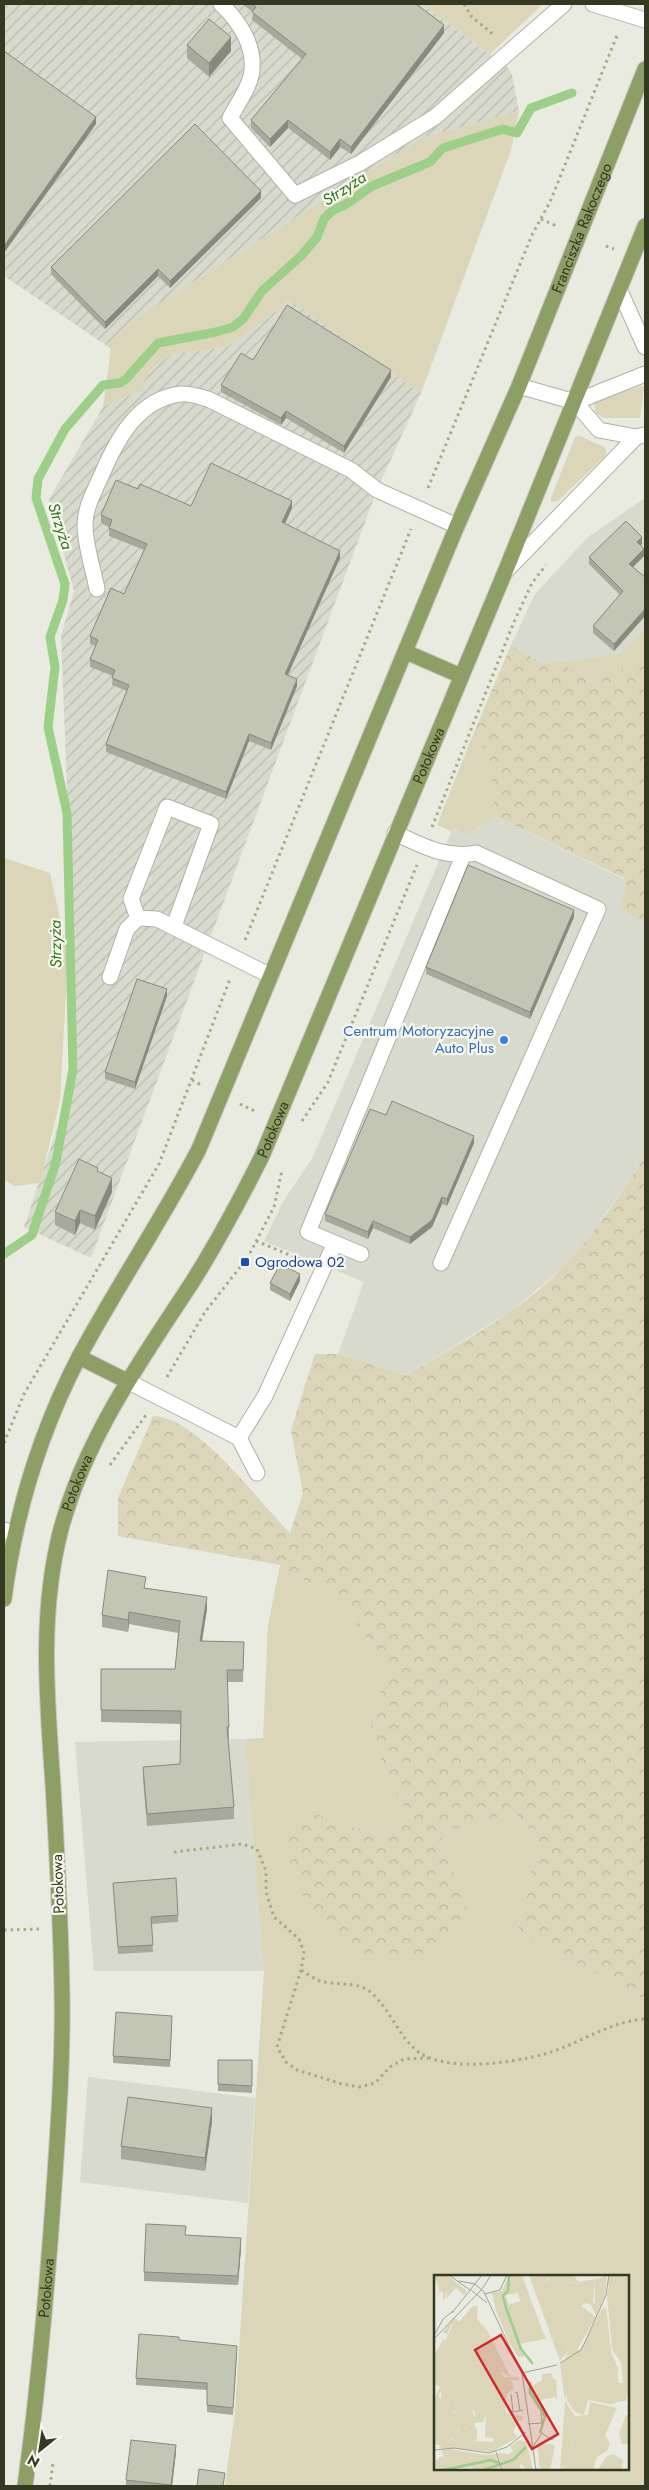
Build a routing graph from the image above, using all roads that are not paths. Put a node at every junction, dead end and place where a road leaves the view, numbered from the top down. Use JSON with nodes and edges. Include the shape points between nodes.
{"nodes":[{"id":1,"x":220,"y":4,"type":"edge"},
{"id":2,"x":564,"y":4,"type":"edge"},
{"id":3,"x":593,"y":4,"type":"edge"},
{"id":4,"x":645,"y":20,"type":"edge"},
{"id":5,"x":645,"y":69,"type":"edge"},
{"id":6,"x":645,"y":226,"type":"edge"},
{"id":7,"x":620,"y":291,"type":"junction"},
{"id":8,"x":645,"y":347,"type":"edge"},
{"id":9,"x":645,"y":374,"type":"edge"},
{"id":10,"x":519,"y":386,"type":"junction"},
{"id":11,"x":574,"y":402,"type":"junction"},
{"id":12,"x":641,"y":436,"type":"edge"},
{"id":13,"x":457,"y":526,"type":"junction"},
{"id":14,"x":505,"y":572,"type":"junction"},
{"id":15,"x":97,"y":589,"type":"dead end"},
{"id":16,"x":406,"y":652,"type":"junction"},
{"id":17,"x":461,"y":676,"type":"junction"},
{"id":18,"x":395,"y":833,"type":"junction"},
{"id":19,"x":463,"y":856,"type":"junction"},
{"id":20,"x":138,"y":918,"type":"junction"},
{"id":21,"x":174,"y":926,"type":"junction"},
{"id":22,"x":271,"y":976,"type":"junction"},
{"id":23,"x":110,"y":977,"type":"dead end"},
{"id":24,"x":334,"y":1243,"type":"junction"},
{"id":25,"x":361,"y":1254,"type":"dead end"},
{"id":26,"x":441,"y":1263,"type":"dead end"},
{"id":27,"x":79,"y":1357,"type":"junction"},
{"id":28,"x":127,"y":1381,"type":"junction"},
{"id":29,"x":239,"y":1438,"type":"junction"},
{"id":30,"x":258,"y":1473,"type":"dead end"},
{"id":31,"x":9,"y":1532,"type":"edge"},
{"id":32,"x":4,"y":1599,"type":"edge"},
{"id":33,"x":25,"y":2486,"type":"edge"}],
"edges":[{"from":1,"to":2,"type":"street","via":[[237,19],[252,51],[251,77],[230,118],[295,195],[360,163],[435,117]]},
{"from":3,"to":4,"type":"street"},
{"from":5,"to":10,"type":"main road","name":"Franciszka Rakoczego"},
{"from":6,"to":7,"type":"main road"},
{"from":7,"to":8,"type":"street"},
{"from":7,"to":11,"type":"main road"},
{"from":9,"to":11,"type":"street"},
{"from":10,"to":11,"type":"street"},
{"from":10,"to":13,"type":"main road"},
{"from":11,"to":12,"type":"street","name":"Potokowa","via":[[599,430]]},
{"from":11,"to":14,"type":"main road","name":"Potokowa"},
{"from":12,"to":14,"type":"street","name":"Potokowa"},
{"from":13,"to":15,"type":"street","via":[[377,490],[351,470],[208,399],[182,394],[162,399],[126,427],[87,507],[85,525]]},
{"from":13,"to":16,"type":"main road"},
{"from":14,"to":17,"type":"main road","name":"Potokowa"},
{"from":16,"to":17,"type":"main road"},
{"from":16,"to":22,"type":"main road"},
{"from":17,"to":18,"type":"main road","name":"Potokowa"},
{"from":18,"to":19,"type":"street","via":[[442,854]]},
{"from":18,"to":28,"type":"main road","name":"Potokowa","via":[[277,1122],[237,1206],[193,1281]]},
{"from":19,"to":24,"type":"street","via":[[308,1232]]},
{"from":19,"to":26,"type":"street","via":[[476,853],[598,909]]},
{"from":20,"to":21,"type":"street","via":[[157,919]]},
{"from":20,"to":21,"type":"street","via":[[131,900],[167,807],[211,824]]},
{"from":20,"to":23,"type":"street","via":[[127,929]]},
{"from":21,"to":22,"type":"street"},
{"from":22,"to":27,"type":"main road","via":[[180,1186]]},
{"from":24,"to":25,"type":"street"},
{"from":24,"to":29,"type":"street","via":[[265,1396]]},
{"from":27,"to":28,"type":"main road"},
{"from":27,"to":31,"type":"main road","via":[[38,1450]]},
{"from":28,"to":29,"type":"street"},
{"from":28,"to":33,"type":"main road","name":"Potokowa","via":[[95,1437],[76,1480],[50,1584],[46,1634],[47,1697],[58,1861],[62,2058],[46,2314]]},
{"from":29,"to":30,"type":"street"},
{"from":31,"to":32,"type":"main road"}]}
